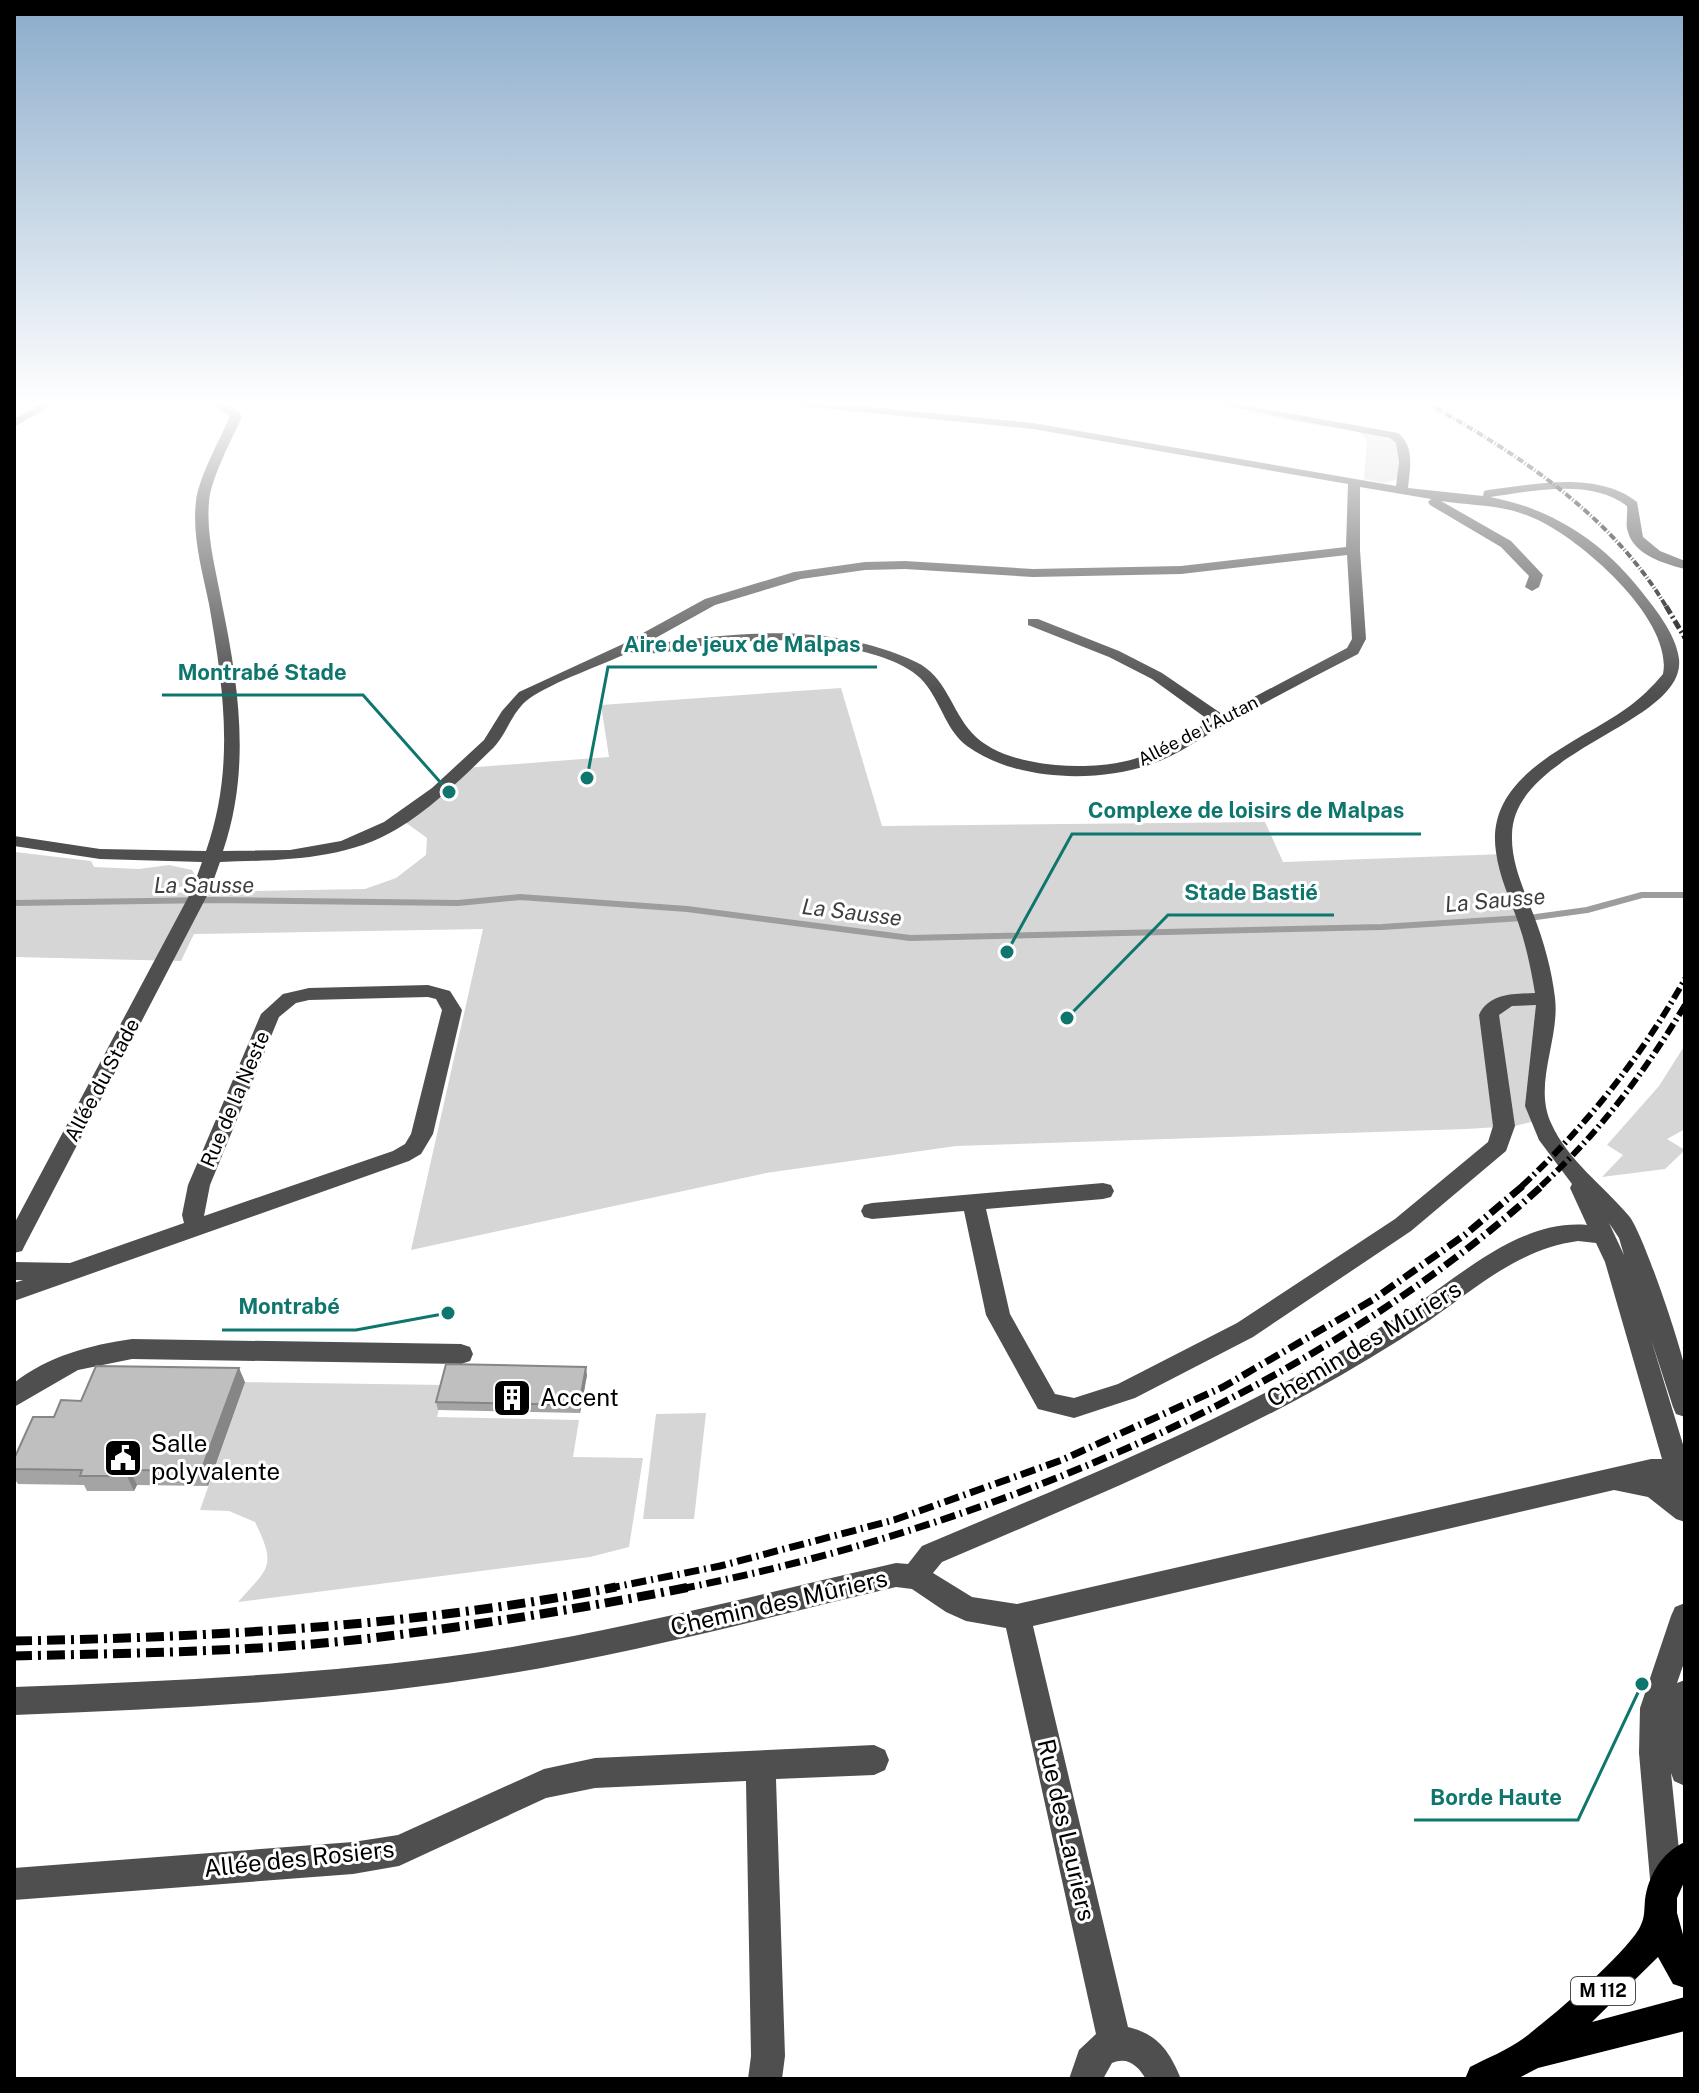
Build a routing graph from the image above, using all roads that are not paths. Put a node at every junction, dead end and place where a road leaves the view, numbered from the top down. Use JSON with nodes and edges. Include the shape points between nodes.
{"nodes":[{"id":1,"x":205,"y":500,"type":"edge"},
{"id":2,"x":1354,"y":500,"type":"edge"},
{"id":3,"x":1433,"y":500,"type":"edge"},
{"id":4,"x":1461,"y":500,"type":"edge"},
{"id":5,"x":1487,"y":500,"type":"edge"},
{"id":6,"x":1626,"y":500,"type":"edge"},
{"id":7,"x":1481,"y":502,"type":"junction"},
{"id":8,"x":1353,"y":550,"type":"junction"},
{"id":9,"x":1685,"y":565,"type":"edge"},
{"id":10,"x":1532,"y":587,"type":"dead end"},
{"id":11,"x":1033,"y":622,"type":"dead end"},
{"id":12,"x":628,"y":647,"type":"junction"},
{"id":13,"x":1221,"y":721,"type":"junction"},
{"id":14,"x":14,"y":841,"type":"edge"},
{"id":15,"x":215,"y":856,"type":"junction"},
{"id":16,"x":1546,"y":999,"type":"junction"},
{"id":17,"x":1572,"y":1170,"type":"junction"},
{"id":18,"x":1103,"y":1191,"type":"dead end"},
{"id":19,"x":973,"y":1202,"type":"junction"},
{"id":20,"x":872,"y":1211,"type":"dead end"},
{"id":21,"x":197,"y":1227,"type":"junction"},
{"id":22,"x":1604,"y":1235,"type":"junction"},
{"id":23,"x":14,"y":1245,"type":"edge"},
{"id":24,"x":84,"y":1266,"type":"junction"},
{"id":25,"x":14,"y":1271,"type":"edge"},
{"id":26,"x":14,"y":1292,"type":"edge"},
{"id":27,"x":461,"y":1354,"type":"dead end"},
{"id":28,"x":14,"y":1397,"type":"edge"},
{"id":29,"x":1685,"y":1407,"type":"edge"},
{"id":30,"x":1682,"y":1472,"type":"edge"},
{"id":31,"x":1617,"y":1480,"type":"junction"},
{"id":32,"x":1685,"y":1508,"type":"edge"},
{"id":33,"x":915,"y":1575,"type":"junction"},
{"id":34,"x":1685,"y":1616,"type":"edge"},
{"id":35,"x":1017,"y":1617,"type":"junction"},
{"id":36,"x":1685,"y":1694,"type":"edge"},
{"id":37,"x":14,"y":1701,"type":"edge"},
{"id":38,"x":874,"y":1760,"type":"dead end"},
{"id":39,"x":761,"y":1765,"type":"junction"},
{"id":40,"x":1685,"y":1771,"type":"edge"},
{"id":41,"x":1675,"y":1868,"type":"edge"},
{"id":42,"x":14,"y":1884,"type":"edge"},
{"id":43,"x":1661,"y":1921,"type":"junction"},
{"id":44,"x":1685,"y":1972,"type":"edge"},
{"id":45,"x":1685,"y":2014,"type":"edge"},
{"id":46,"x":1115,"y":2043,"type":"junction"},
{"id":47,"x":1534,"y":2052,"type":"junction"},
{"id":48,"x":765,"y":2079,"type":"edge"},
{"id":49,"x":1086,"y":2079,"type":"edge"},
{"id":50,"x":1164,"y":2079,"type":"edge"},
{"id":51,"x":1482,"y":2079,"type":"edge"}],
"edges":[{"from":1,"to":15,"type":"street","via":[[209,579],[234,723],[227,815]]},
{"from":2,"to":8,"type":"street","name":"Allée de l'Autan"},
{"from":3,"to":10,"type":"street","via":[[1514,552],[1536,575]]},
{"from":4,"to":7,"type":"street"},
{"from":5,"to":7,"type":"street"},
{"from":6,"to":9,"type":"street","via":[[1635,511],[1633,530],[1638,539]]},
{"from":7,"to":16,"type":"street","via":[[1535,515],[1580,536],[1605,556],[1640,598],[1671,653],[1672,668],[1665,682],[1536,775],[1505,816],[1506,863]]},
{"from":8,"to":12,"type":"street","via":[[1181,570],[1093,574],[905,565],[835,569],[710,602]]},
{"from":8,"to":13,"type":"street","name":"Allée de l'Autan","via":[[1359,639],[1353,651]]},
{"from":11,"to":13,"type":"street","via":[[1157,676]]},
{"from":12,"to":13,"type":"street","name":"Allée de l'Autan","via":[[641,650],[756,636],[864,646],[930,677],[958,728],[984,749],[1062,771],[1136,765]]},
{"from":12,"to":15,"type":"street","name":"Allée de l'Autan","via":[[524,695],[480,753],[390,826],[320,851]]},
{"from":14,"to":15,"type":"street","name":"Allée de l'Autan","via":[[100,854]]},
{"from":15,"to":23,"type":"street","name":"Allée du Stade"},
{"from":16,"to":17,"type":"street","via":[[1547,1032],[1536,1106],[1544,1129]]},
{"from":16,"to":19,"type":"street","via":[[1509,1000],[1489,1015],[1504,1126],[1498,1146],[1403,1225],[1245,1330],[1126,1391],[1074,1408],[1047,1402],[998,1315]]},
{"from":17,"to":22,"type":"street"},
{"from":17,"to":29,"type":"street","via":[[1630,1238]]},
{"from":18,"to":19,"type":"street"},
{"from":19,"to":20,"type":"street"},
{"from":21,"to":21,"type":"street","name":"Rue de la Neste","via":[[413,1149],[422,1134],[452,1010],[443,995],[309,994],[280,1004],[271,1014],[199,1185],[193,1215]]},
{"from":21,"to":24,"type":"street","name":"Rue de la Neste"},
{"from":22,"to":30,"type":"street"},
{"from":22,"to":33,"type":"street","name":"Chemin des Mûriers","via":[[1550,1237],[1521,1246],[1325,1373],[1193,1441],[932,1554]]},
{"from":24,"to":25,"type":"street","name":"Rue de la Neste"},
{"from":24,"to":26,"type":"street","name":"Rue de la Neste"},
{"from":27,"to":28,"type":"street","via":[[132,1349],[51,1370]]},
{"from":30,"to":31,"type":"street","via":[[1651,1470]]},
{"from":30,"to":32,"type":"street"},
{"from":31,"to":32,"type":"street","via":[[1655,1487]]},
{"from":31,"to":35,"type":"street"},
{"from":33,"to":35,"type":"street","via":[[964,1607]]},
{"from":33,"to":37,"type":"street","name":"Chemin des Mûriers","via":[[873,1578],[712,1619],[474,1666],[245,1692]]},
{"from":34,"to":41,"type":"street","via":[[1655,1708],[1654,1753],[1664,1839]]},
{"from":35,"to":46,"type":"street","name":"Rue des Lauriers"},
{"from":36,"to":40,"type":"street","via":[[1677,1724]]},
{"from":38,"to":39,"type":"street","name":"Allée des Rosiers"},
{"from":39,"to":42,"type":"street","name":"Allée des Rosiers","via":[[595,1773],[544,1784],[399,1850],[353,1858]]},
{"from":39,"to":48,"type":"street"},
{"from":41,"to":43,"type":"main road","via":[[1660,1905]]},
{"from":43,"to":44,"type":"main road"},
{"from":43,"to":47,"type":"main road","number":"M 112","via":[[1647,1945],[1612,1982]]},
{"from":45,"to":47,"type":"main road","number":"M 112"},
{"from":46,"to":49,"type":"street","via":[[1094,2056]]},
{"from":46,"to":50,"type":"street","via":[[1142,2049]]},
{"from":47,"to":51,"type":"main road","number":"M 112"}]}
